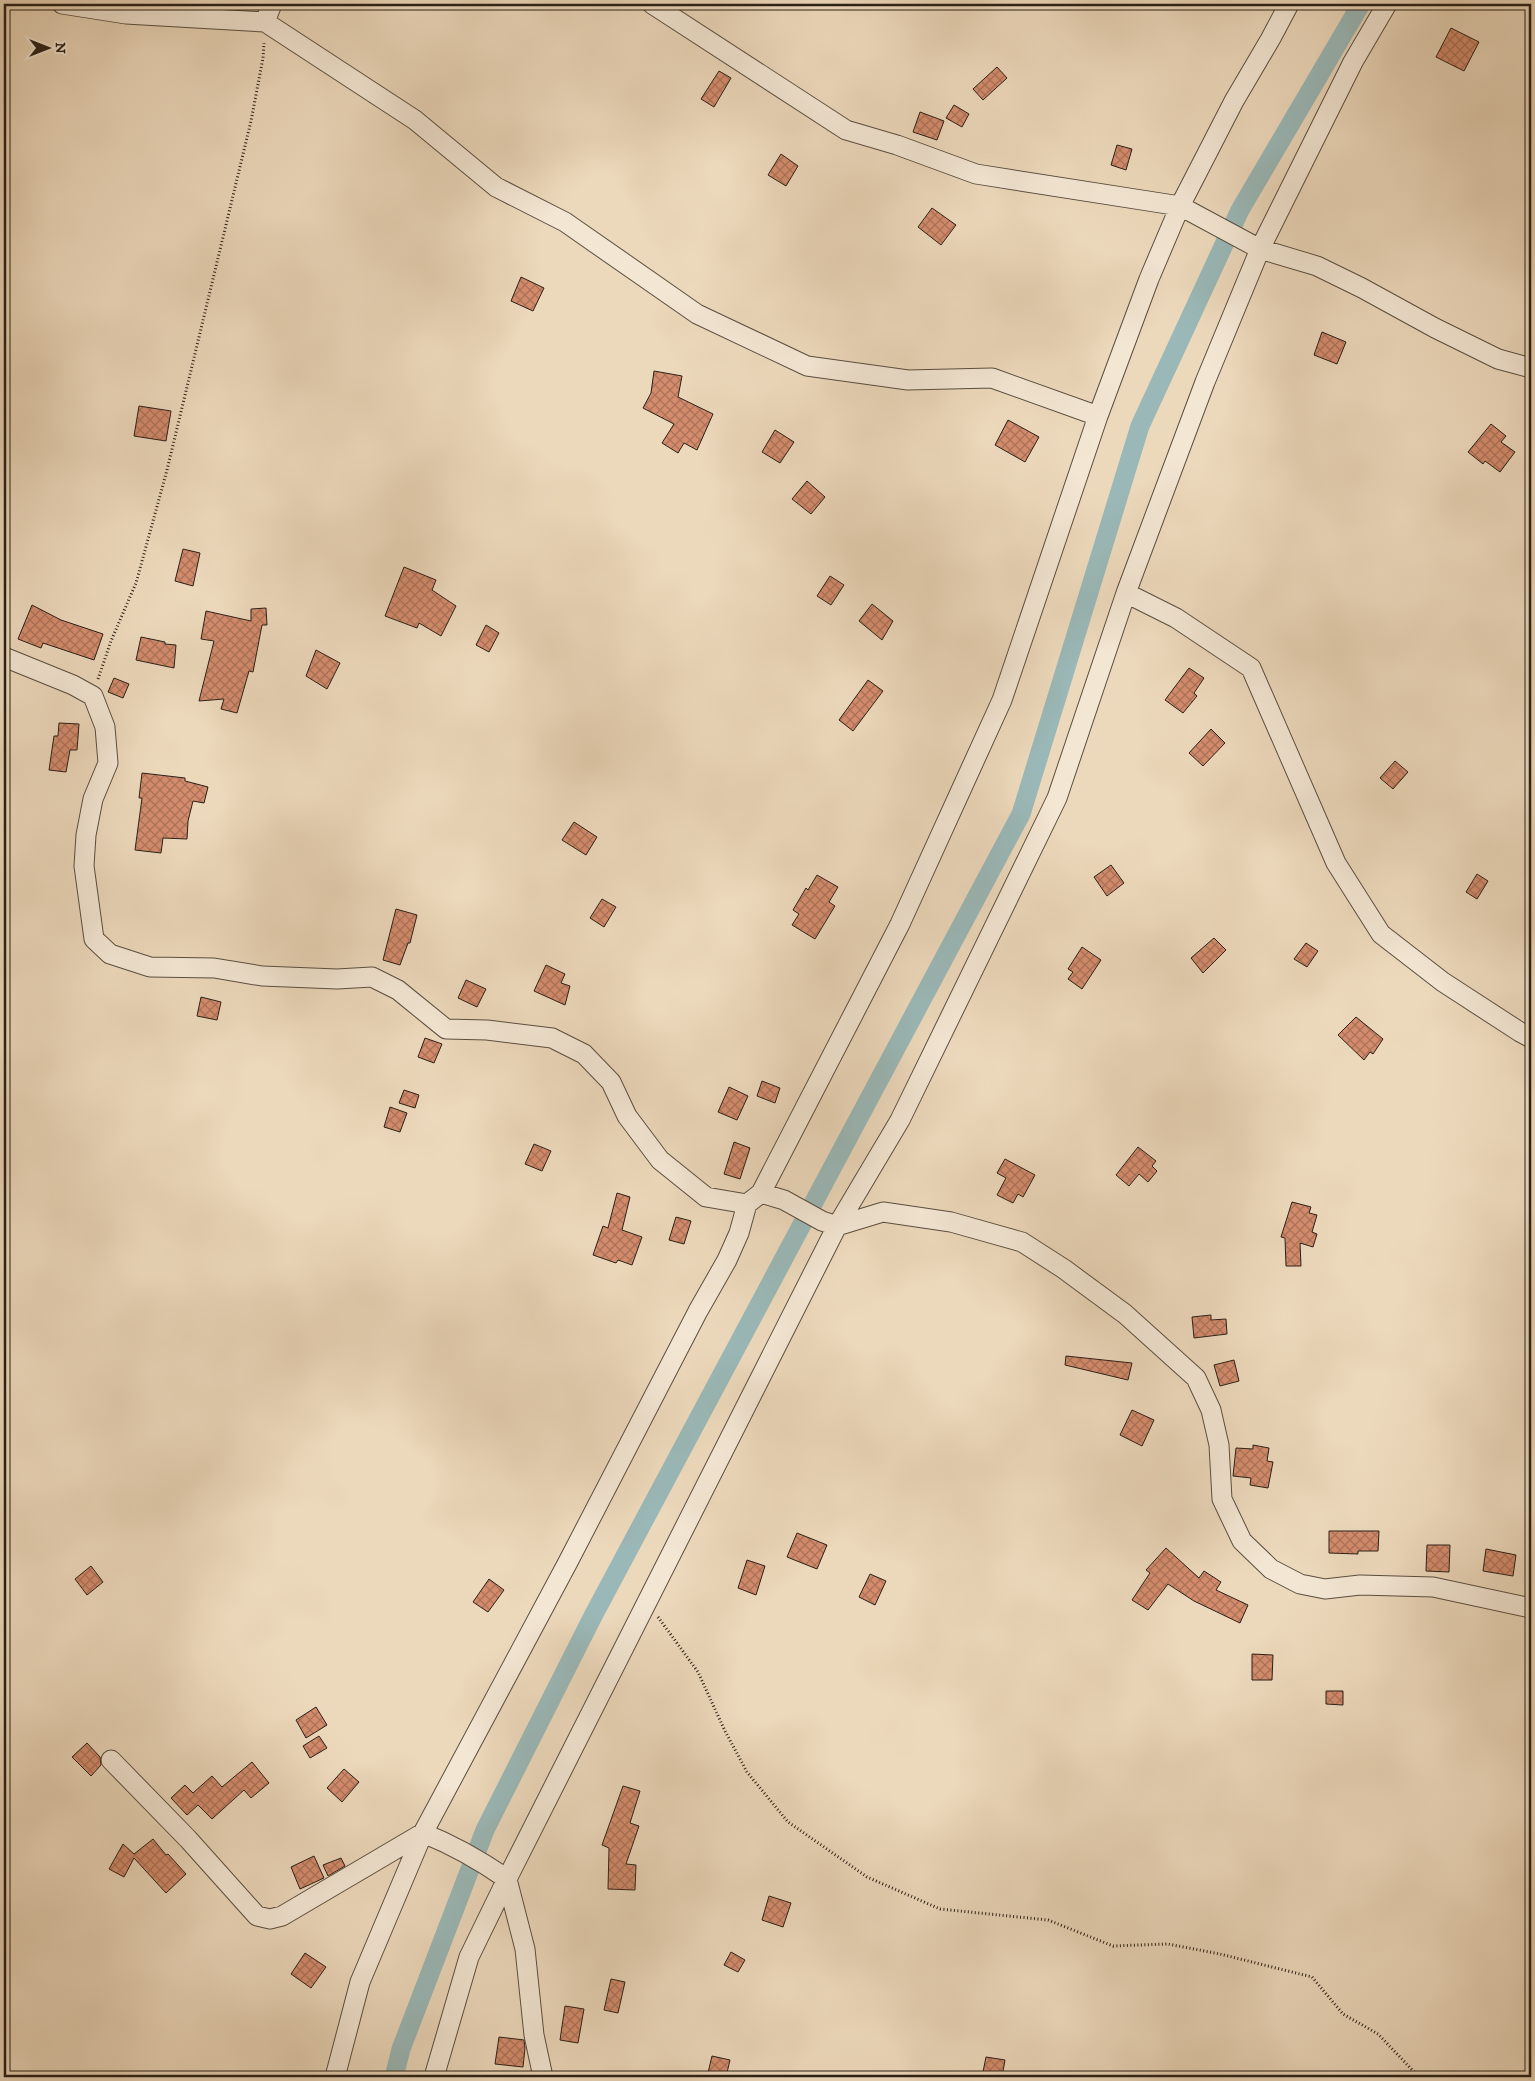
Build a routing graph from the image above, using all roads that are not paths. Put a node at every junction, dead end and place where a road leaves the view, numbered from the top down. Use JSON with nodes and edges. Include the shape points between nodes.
{"nodes":[{"id":1,"x":62,"y":4,"type":"edge"},
{"id":2,"x":272,"y":4,"type":"edge"},
{"id":3,"x":652,"y":4,"type":"edge"},
{"id":4,"x":1289,"y":4,"type":"edge"},
{"id":5,"x":1387,"y":4,"type":"edge"},
{"id":6,"x":264,"y":22,"type":"junction"},
{"id":7,"x":1180,"y":206,"type":"junction"},
{"id":8,"x":1260,"y":249,"type":"junction"},
{"id":9,"x":1531,"y":368,"type":"edge"},
{"id":10,"x":1098,"y":416,"type":"junction"},
{"id":11,"x":1126,"y":594,"type":"junction"},
{"id":12,"x":4,"y":657,"type":"edge"},
{"id":13,"x":1531,"y":1038,"type":"edge"},
{"id":14,"x":754,"y":1198,"type":"junction"},
{"id":15,"x":837,"y":1226,"type":"junction"},
{"id":16,"x":1531,"y":1608,"type":"edge"},
{"id":17,"x":111,"y":1760,"type":"dead end"},
{"id":18,"x":431,"y":1836,"type":"junction"},
{"id":19,"x":507,"y":1879,"type":"junction"},
{"id":20,"x":335,"y":2077,"type":"edge"},
{"id":21,"x":434,"y":2077,"type":"edge"},
{"id":22,"x":542,"y":2077,"type":"edge"}],
"edges":[{"from":1,"to":6,"type":"street","via":[[126,14]]},
{"from":2,"to":6,"type":"street"},
{"from":3,"to":7,"type":"street","via":[[846,130],[976,174]]},
{"from":4,"to":7,"type":"street"},
{"from":5,"to":8,"type":"street","via":[[1353,62]]},
{"from":6,"to":10,"type":"street","via":[[415,120],[496,187],[565,222],[697,314],[807,366],[908,380],[992,378]]},
{"from":7,"to":8,"type":"street"},
{"from":7,"to":10,"type":"street"},
{"from":8,"to":9,"type":"street","via":[[1318,266],[1498,359]]},
{"from":8,"to":11,"type":"street","via":[[1205,382]]},
{"from":10,"to":14,"type":"street","via":[[1002,700],[900,924]]},
{"from":11,"to":13,"type":"street","via":[[1176,618],[1251,668],[1336,863],[1381,934],[1444,982]]},
{"from":11,"to":15,"type":"street","via":[[1056,798],[900,1120]]},
{"from":12,"to":14,"type":"street","via":[[93,696],[105,727],[108,763],[94,799],[86,835],[84,866],[94,939],[110,954],[150,967],[214,968],[262,976],[372,977],[398,990],[446,1029],[552,1038],[584,1054],[610,1082],[627,1116],[660,1160],[706,1197]]},
{"from":14,"to":15,"type":"street","via":[[784,1200]]},
{"from":14,"to":18,"type":"street","via":[[727,1260],[572,1554]]},
{"from":15,"to":16,"type":"street","via":[[882,1212],[951,1222],[1022,1242],[1064,1268],[1125,1314],[1196,1378],[1212,1410],[1219,1445],[1222,1499],[1242,1541],[1271,1569],[1300,1584],[1325,1589],[1360,1585],[1433,1587]]},
{"from":15,"to":19,"type":"street"},
{"from":17,"to":18,"type":"street","via":[[257,1916],[270,1919],[282,1916]]},
{"from":18,"to":19,"type":"street"},
{"from":18,"to":20,"type":"street","via":[[360,1982]]},
{"from":19,"to":21,"type":"street","via":[[469,1957]]},
{"from":19,"to":22,"type":"street","via":[[525,1949],[534,2036]]}]}
